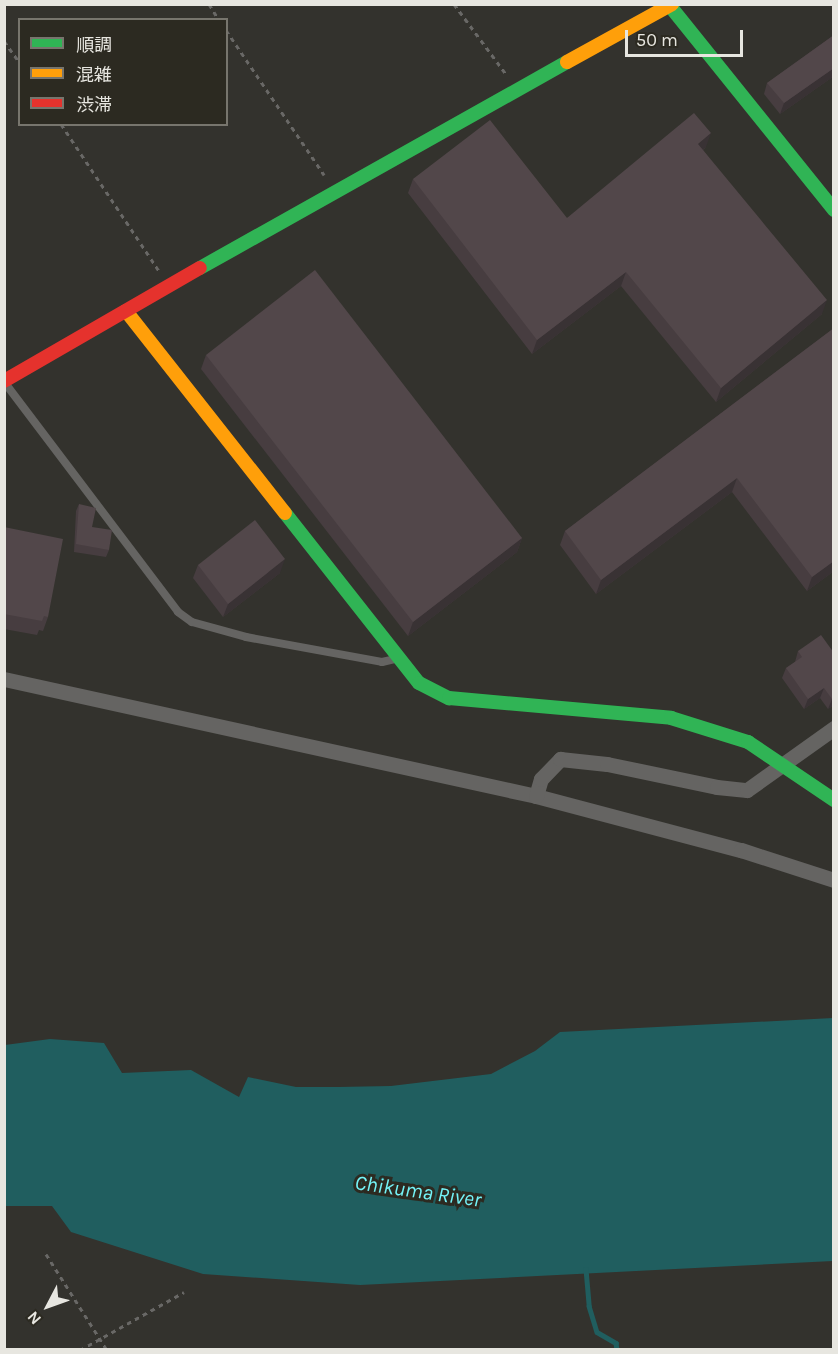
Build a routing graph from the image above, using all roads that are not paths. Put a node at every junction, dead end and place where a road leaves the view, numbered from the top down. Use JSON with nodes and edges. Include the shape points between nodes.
{"nodes":[{"id":1,"x":671,"y":5,"type":"edge"},
{"id":2,"x":834,"y":210,"type":"edge"},
{"id":3,"x":126,"y":311,"type":"junction"},
{"id":4,"x":4,"y":382,"type":"edge"},
{"id":5,"x":403,"y":657,"type":"junction"},
{"id":6,"x":4,"y":679,"type":"edge"},
{"id":7,"x":834,"y":728,"type":"edge"},
{"id":8,"x":783,"y":766,"type":"junction"},
{"id":9,"x":536,"y":796,"type":"junction"},
{"id":10,"x":834,"y":800,"type":"edge"},
{"id":11,"x":834,"y":880,"type":"edge"}],
"edges":[{"from":1,"to":2,"type":"street"},
{"from":1,"to":3,"type":"street","via":[[334,190]]},
{"from":3,"to":4,"type":"street"},
{"from":3,"to":5,"type":"street"},
{"from":4,"to":5,"type":"lane","via":[[178,612],[192,622],[246,637],[382,662]]},
{"from":5,"to":8,"type":"street","via":[[419,683],[449,698],[671,718],[748,742]]},
{"from":6,"to":9,"type":"street"},
{"from":7,"to":8,"type":"street"},
{"from":8,"to":9,"type":"street","via":[[747,790],[560,759],[541,779]]},
{"from":8,"to":10,"type":"street"},
{"from":9,"to":11,"type":"street","via":[[741,850]]}]}
